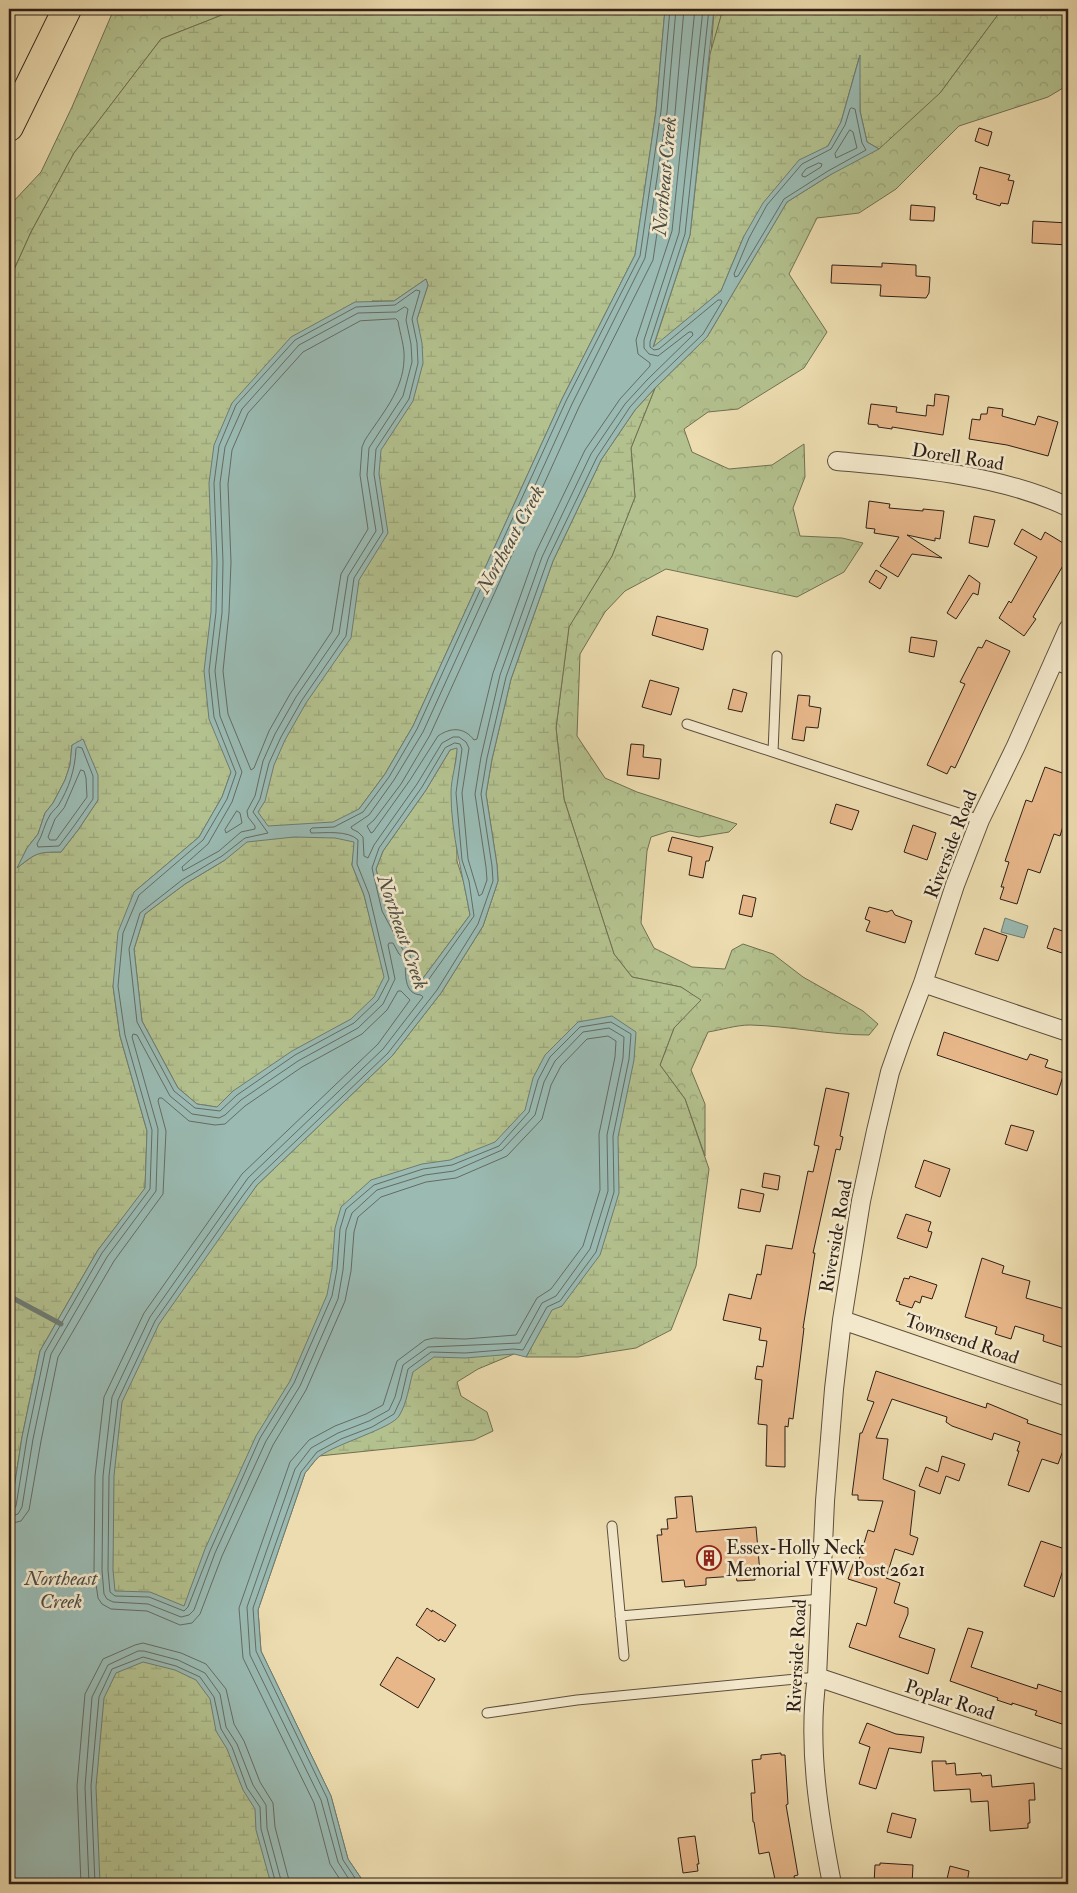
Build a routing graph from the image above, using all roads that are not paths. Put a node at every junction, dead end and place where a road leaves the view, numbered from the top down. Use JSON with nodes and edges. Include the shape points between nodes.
{"nodes":[{"id":1,"x":68,"y":9,"type":"edge"},
{"id":2,"x":9,"y":127,"type":"edge"},
{"id":3,"x":837,"y":460,"type":"dead end"},
{"id":4,"x":1068,"y":507,"type":"edge"},
{"id":5,"x":1068,"y":629,"type":"edge"},
{"id":6,"x":777,"y":656,"type":"dead end"},
{"id":7,"x":1061,"y":662,"type":"edge"},
{"id":8,"x":688,"y":724,"type":"dead end"},
{"id":9,"x":773,"y":752,"type":"junction"},
{"id":10,"x":980,"y":820,"type":"junction"},
{"id":11,"x":923,"y":983,"type":"junction"},
{"id":12,"x":1068,"y":1032,"type":"edge"},
{"id":13,"x":842,"y":1320,"type":"junction"},
{"id":14,"x":1068,"y":1397,"type":"edge"},
{"id":15,"x":612,"y":1526,"type":"dead end"},
{"id":16,"x":821,"y":1599,"type":"junction"},
{"id":17,"x":620,"y":1616,"type":"junction"},
{"id":18,"x":624,"y":1656,"type":"dead end"},
{"id":19,"x":817,"y":1677,"type":"junction"},
{"id":20,"x":487,"y":1713,"type":"dead end"},
{"id":21,"x":1068,"y":1761,"type":"edge"},
{"id":22,"x":832,"y":1884,"type":"edge"}],
"edges":[{"from":1,"to":2,"type":"highway"},
{"from":3,"to":4,"type":"street","name":"Dorell Road","via":[[982,479],[1029,491]]},
{"from":5,"to":7,"type":"street","name":"Riverside Road"},
{"from":6,"to":9,"type":"lane"},
{"from":7,"to":10,"type":"street","name":"Riverside Road"},
{"from":8,"to":9,"type":"lane"},
{"from":9,"to":10,"type":"lane"},
{"from":10,"to":11,"type":"street","name":"Riverside Road"},
{"from":11,"to":12,"type":"street"},
{"from":11,"to":13,"type":"street","name":"Riverside Road","via":[[890,1072],[876,1130]]},
{"from":13,"to":14,"type":"street","name":"Townsend Road"},
{"from":13,"to":16,"type":"street","name":"Riverside Road","via":[[824,1501]]},
{"from":15,"to":17,"type":"lane"},
{"from":16,"to":17,"type":"lane"},
{"from":16,"to":19,"type":"street","name":"Riverside Road"},
{"from":17,"to":18,"type":"lane"},
{"from":19,"to":20,"type":"lane","via":[[577,1700]]},
{"from":19,"to":21,"type":"street","name":"Poplar Road"},
{"from":19,"to":22,"type":"street","name":"Riverside Road","via":[[814,1749]]}]}
